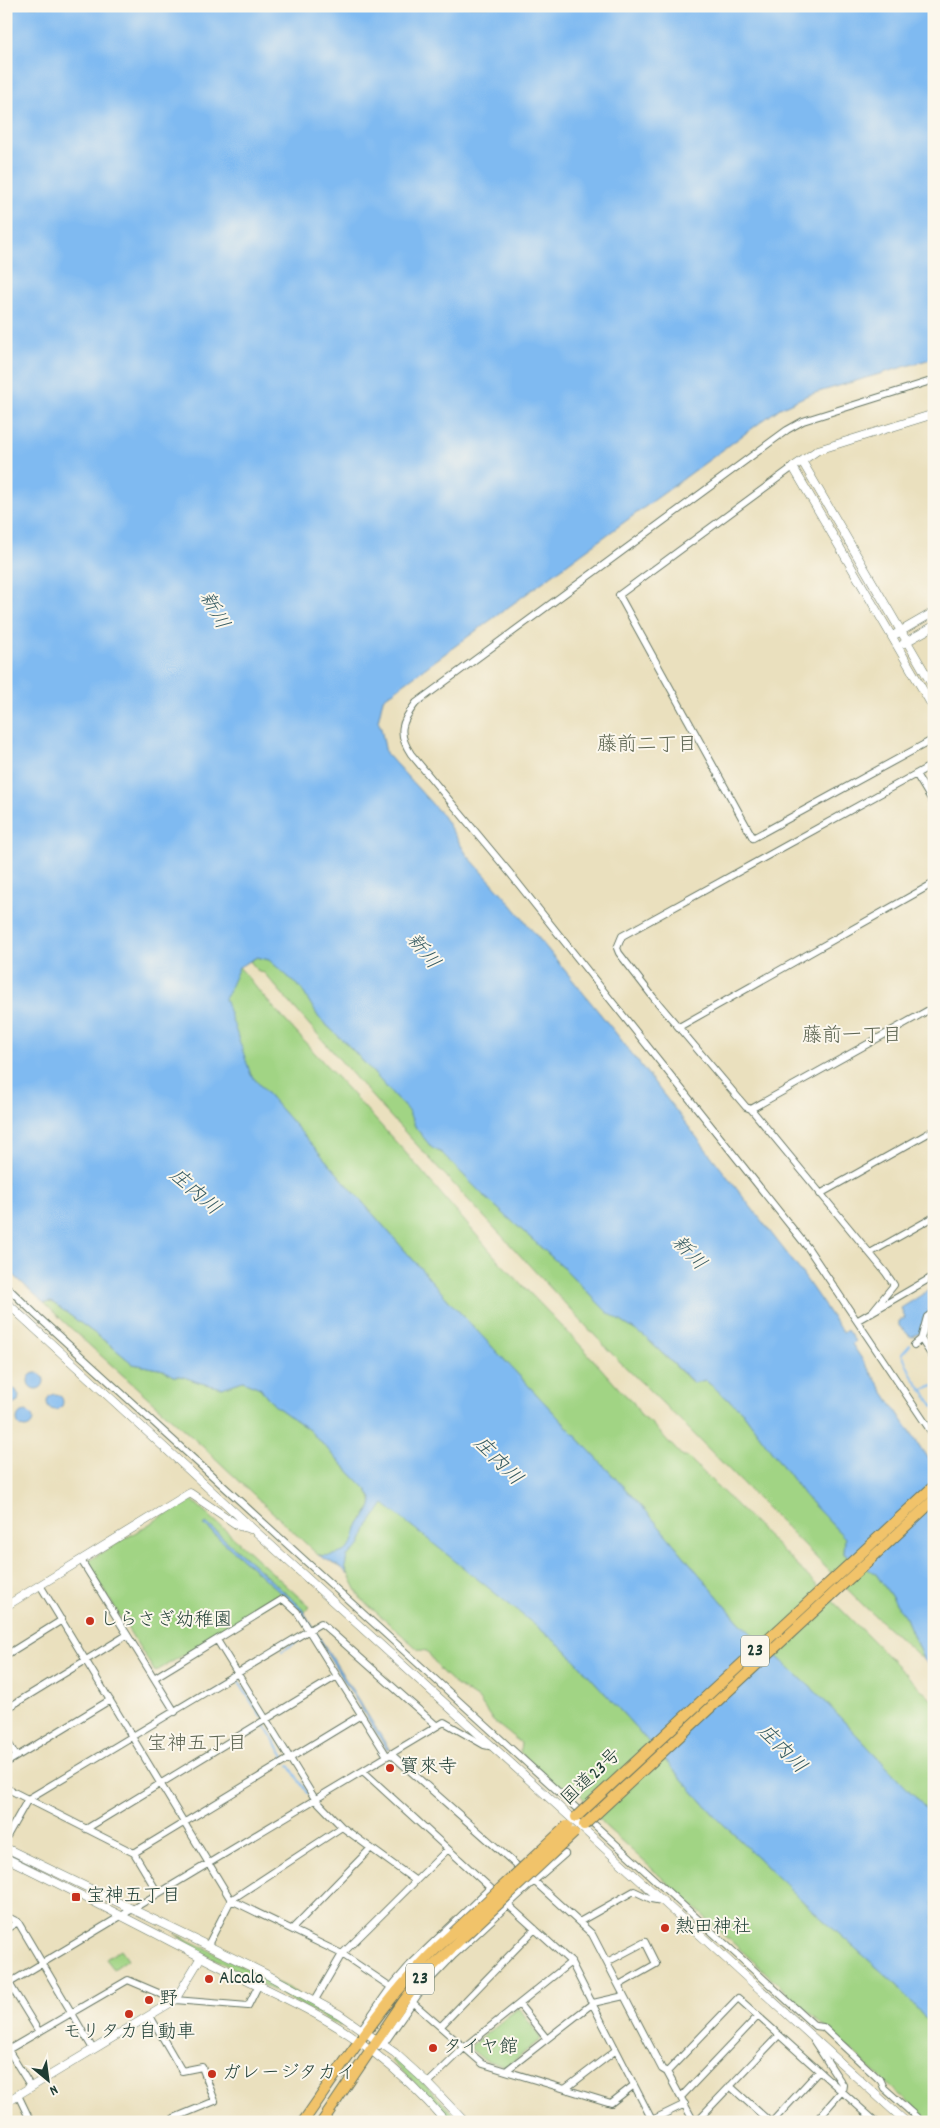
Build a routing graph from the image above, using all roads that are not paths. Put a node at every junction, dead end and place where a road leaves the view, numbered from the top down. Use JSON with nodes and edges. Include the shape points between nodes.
{"nodes":[{"id":1,"x":934,"y":380,"type":"edge"},
{"id":2,"x":934,"y":414,"type":"edge"},
{"id":3,"x":802,"y":461,"type":"junction"},
{"id":4,"x":793,"y":468,"type":"junction"},
{"id":5,"x":934,"y":612,"type":"edge"},
{"id":6,"x":934,"y":626,"type":"edge"},
{"id":7,"x":901,"y":631,"type":"junction"},
{"id":8,"x":892,"y":636,"type":"junction"},
{"id":9,"x":906,"y":641,"type":"junction"},
{"id":10,"x":898,"y":646,"type":"junction"},
{"id":11,"x":934,"y":688,"type":"edge"},
{"id":12,"x":934,"y":709,"type":"edge"},
{"id":13,"x":934,"y":739,"type":"edge"},
{"id":14,"x":934,"y":764,"type":"edge"},
{"id":15,"x":916,"y":774,"type":"junction"},
{"id":16,"x":934,"y":804,"type":"edge"},
{"id":17,"x":934,"y":883,"type":"edge"},
{"id":18,"x":934,"y":1008,"type":"edge"},
{"id":19,"x":679,"y":1027,"type":"junction"},
{"id":20,"x":751,"y":1109,"type":"junction"},
{"id":21,"x":934,"y":1130,"type":"edge"},
{"id":22,"x":820,"y":1194,"type":"junction"},
{"id":23,"x":934,"y":1217,"type":"edge"},
{"id":24,"x":870,"y":1253,"type":"junction"},
{"id":25,"x":934,"y":1276,"type":"edge"},
{"id":26,"x":6,"y":1286,"type":"edge"},
{"id":27,"x":6,"y":1302,"type":"edge"},
{"id":28,"x":872,"y":1312,"type":"junction"},
{"id":29,"x":934,"y":1312,"type":"edge"},
{"id":30,"x":858,"y":1320,"type":"junction"},
{"id":31,"x":921,"y":1339,"type":"junction"},
{"id":32,"x":914,"y":1345,"type":"dead end"},
{"id":33,"x":934,"y":1359,"type":"edge"},
{"id":34,"x":934,"y":1436,"type":"edge"},
{"id":35,"x":934,"y":1486,"type":"edge"},
{"id":36,"x":934,"y":1500,"type":"edge"},
{"id":37,"x":253,"y":1529,"type":"junction"},
{"id":38,"x":81,"y":1560,"type":"junction"},
{"id":39,"x":40,"y":1585,"type":"junction"},
{"id":40,"x":6,"y":1606,"type":"edge"},
{"id":41,"x":62,"y":1620,"type":"junction"},
{"id":42,"x":311,"y":1628,"type":"junction"},
{"id":43,"x":127,"y":1635,"type":"junction"},
{"id":44,"x":217,"y":1640,"type":"junction"},
{"id":45,"x":6,"y":1655,"type":"edge"},
{"id":46,"x":86,"y":1660,"type":"junction"},
{"id":47,"x":237,"y":1673,"type":"junction"},
{"id":48,"x":337,"y":1676,"type":"junction"},
{"id":49,"x":154,"y":1678,"type":"junction"},
{"id":50,"x":110,"y":1700,"type":"junction"},
{"id":51,"x":6,"y":1709,"type":"edge"},
{"id":52,"x":175,"y":1712,"type":"junction"},
{"id":53,"x":361,"y":1716,"type":"junction"},
{"id":54,"x":266,"y":1720,"type":"junction"},
{"id":55,"x":437,"y":1726,"type":"junction"},
{"id":56,"x":133,"y":1737,"type":"junction"},
{"id":57,"x":6,"y":1738,"type":"edge"},
{"id":58,"x":494,"y":1747,"type":"junction"},
{"id":59,"x":389,"y":1755,"type":"junction"},
{"id":60,"x":16,"y":1756,"type":"junction"},
{"id":61,"x":290,"y":1758,"type":"junction"},
{"id":62,"x":6,"y":1763,"type":"edge"},
{"id":63,"x":362,"y":1771,"type":"junction"},
{"id":64,"x":160,"y":1784,"type":"junction"},
{"id":65,"x":6,"y":1788,"type":"edge"},
{"id":66,"x":28,"y":1799,"type":"junction"},
{"id":67,"x":315,"y":1799,"type":"junction"},
{"id":68,"x":184,"y":1823,"type":"junction"},
{"id":69,"x":576,"y":1825,"type":"junction"},
{"id":70,"x":342,"y":1827,"type":"junction"},
{"id":71,"x":86,"y":1829,"type":"junction"},
{"id":72,"x":6,"y":1838,"type":"edge"},
{"id":73,"x":6,"y":1848,"type":"edge"},
{"id":74,"x":371,"y":1848,"type":"junction"},
{"id":75,"x":447,"y":1850,"type":"junction"},
{"id":76,"x":134,"y":1853,"type":"junction"},
{"id":77,"x":565,"y":1854,"type":"dead end"},
{"id":78,"x":6,"y":1858,"type":"edge"},
{"id":79,"x":208,"y":1863,"type":"junction"},
{"id":80,"x":416,"y":1881,"type":"junction"},
{"id":81,"x":534,"y":1881,"type":"junction"},
{"id":82,"x":490,"y":1888,"type":"junction"},
{"id":83,"x":158,"y":1893,"type":"junction"},
{"id":84,"x":231,"y":1900,"type":"junction"},
{"id":85,"x":662,"y":1901,"type":"junction"},
{"id":86,"x":508,"y":1904,"type":"junction"},
{"id":87,"x":131,"y":1910,"type":"junction"},
{"id":88,"x":122,"y":1915,"type":"junction"},
{"id":89,"x":6,"y":1916,"type":"edge"},
{"id":90,"x":18,"y":1922,"type":"junction"},
{"id":91,"x":579,"y":1922,"type":"junction"},
{"id":92,"x":6,"y":1929,"type":"edge"},
{"id":93,"x":292,"y":1929,"type":"junction"},
{"id":94,"x":535,"y":1929,"type":"junction"},
{"id":95,"x":457,"y":1936,"type":"junction"},
{"id":96,"x":208,"y":1945,"type":"junction"},
{"id":97,"x":342,"y":1954,"type":"junction"},
{"id":98,"x":201,"y":1957,"type":"junction"},
{"id":99,"x":572,"y":1962,"type":"junction"},
{"id":100,"x":607,"y":1962,"type":"junction"},
{"id":101,"x":42,"y":1963,"type":"junction"},
{"id":102,"x":8,"y":1984,"type":"edge"},
{"id":103,"x":619,"y":1985,"type":"junction"},
{"id":104,"x":258,"y":1986,"type":"junction"},
{"id":105,"x":391,"y":1987,"type":"junction"},
{"id":106,"x":624,"y":1996,"type":"junction"},
{"id":107,"x":175,"y":2000,"type":"junction"},
{"id":108,"x":315,"y":2000,"type":"junction"},
{"id":109,"x":412,"y":2002,"type":"junction"},
{"id":110,"x":593,"y":2003,"type":"junction"},
{"id":111,"x":519,"y":2004,"type":"junction"},
{"id":112,"x":72,"y":2013,"type":"junction"},
{"id":113,"x":150,"y":2016,"type":"junction"},
{"id":114,"x":758,"y":2016,"type":"junction"},
{"id":115,"x":440,"y":2026,"type":"junction"},
{"id":116,"x":364,"y":2030,"type":"junction"},
{"id":117,"x":39,"y":2032,"type":"junction"},
{"id":118,"x":779,"y":2035,"type":"junction"},
{"id":119,"x":810,"y":2036,"type":"junction"},
{"id":120,"x":546,"y":2039,"type":"junction"},
{"id":121,"x":359,"y":2042,"type":"junction"},
{"id":122,"x":381,"y":2043,"type":"junction"},
{"id":123,"x":465,"y":2046,"type":"junction"},
{"id":124,"x":93,"y":2049,"type":"junction"},
{"id":125,"x":7,"y":2050,"type":"edge"},
{"id":126,"x":372,"y":2050,"type":"junction"},
{"id":127,"x":616,"y":2050,"type":"junction"},
{"id":128,"x":508,"y":2070,"type":"junction"},
{"id":129,"x":819,"y":2071,"type":"junction"},
{"id":130,"x":667,"y":2072,"type":"junction"},
{"id":131,"x":428,"y":2083,"type":"junction"},
{"id":132,"x":634,"y":2085,"type":"junction"},
{"id":133,"x":730,"y":2086,"type":"junction"},
{"id":134,"x":31,"y":2087,"type":"junction"},
{"id":135,"x":565,"y":2089,"type":"junction"},
{"id":136,"x":842,"y":2091,"type":"junction"},
{"id":137,"x":18,"y":2094,"type":"junction"},
{"id":138,"x":681,"y":2097,"type":"junction"},
{"id":139,"x":6,"y":2102,"type":"edge"},
{"id":140,"x":685,"y":2104,"type":"junction"},
{"id":141,"x":31,"y":2122,"type":"edge"},
{"id":142,"x":175,"y":2122,"type":"edge"},
{"id":143,"x":303,"y":2122,"type":"edge"},
{"id":144,"x":322,"y":2122,"type":"edge"},
{"id":145,"x":446,"y":2122,"type":"edge"},
{"id":146,"x":464,"y":2122,"type":"edge"},
{"id":147,"x":695,"y":2122,"type":"edge"},
{"id":148,"x":771,"y":2122,"type":"edge"},
{"id":149,"x":815,"y":2122,"type":"edge"},
{"id":150,"x":876,"y":2122,"type":"edge"},
{"id":151,"x":906,"y":2122,"type":"edge"},
{"id":152,"x":922,"y":2122,"type":"edge"}],
"edges":[{"from":1,"to":30,"type":"street","via":[[803,421],[788,430],[416,703],[406,716],[402,729],[404,744],[411,754],[808,1248]]},
{"from":2,"to":3,"type":"street","via":[[818,450]]},
{"from":3,"to":4,"type":"street"},
{"from":3,"to":7,"type":"street"},
{"from":4,"to":8,"type":"street"},
{"from":4,"to":13,"type":"street","via":[[619,595],[753,838]]},
{"from":5,"to":7,"type":"street"},
{"from":6,"to":9,"type":"street"},
{"from":7,"to":8,"type":"street"},
{"from":7,"to":9,"type":"street"},
{"from":8,"to":10,"type":"street"},
{"from":9,"to":10,"type":"street"},
{"from":9,"to":11,"type":"street"},
{"from":10,"to":12,"type":"street"},
{"from":14,"to":15,"type":"street"},
{"from":15,"to":16,"type":"street"},
{"from":15,"to":19,"type":"street","via":[[622,936],[618,942],[619,953]]},
{"from":17,"to":19,"type":"street"},
{"from":18,"to":20,"type":"street"},
{"from":19,"to":20,"type":"street"},
{"from":20,"to":22,"type":"street"},
{"from":21,"to":22,"type":"street"},
{"from":22,"to":24,"type":"street"},
{"from":23,"to":24,"type":"street"},
{"from":24,"to":28,"type":"street","via":[[894,1285]]},
{"from":25,"to":28,"type":"street"},
{"from":26,"to":152,"type":"street","via":[[815,2026],[823,2027]]},
{"from":27,"to":37,"type":"street"},
{"from":28,"to":30,"type":"street"},
{"from":29,"to":31,"type":"street","via":[[927,1317]]},
{"from":30,"to":34,"type":"street"},
{"from":31,"to":32,"type":"street"},
{"from":31,"to":33,"type":"street"},
{"from":35,"to":69,"type":"highway","name":"国道23号","number":"23","bridge":true},
{"from":36,"to":69,"type":"highway","name":"国道23号","number":"23","bridge":true},
{"from":37,"to":38,"type":"street","via":[[239,1526],[190,1493]]},
{"from":37,"to":58,"type":"street"},
{"from":38,"to":39,"type":"street"},
{"from":38,"to":43,"type":"street"},
{"from":39,"to":40,"type":"street"},
{"from":39,"to":41,"type":"street"},
{"from":41,"to":45,"type":"street"},
{"from":41,"to":46,"type":"street"},
{"from":42,"to":44,"type":"street","via":[[283,1600]]},
{"from":42,"to":47,"type":"street"},
{"from":42,"to":48,"type":"street"},
{"from":42,"to":55,"type":"street","via":[[323,1623]]},
{"from":43,"to":46,"type":"street"},
{"from":43,"to":49,"type":"street"},
{"from":44,"to":47,"type":"street"},
{"from":44,"to":49,"type":"street"},
{"from":46,"to":50,"type":"street"},
{"from":46,"to":51,"type":"street"},
{"from":47,"to":52,"type":"street"},
{"from":47,"to":54,"type":"street"},
{"from":48,"to":53,"type":"street"},
{"from":48,"to":54,"type":"street"},
{"from":49,"to":52,"type":"street"},
{"from":50,"to":56,"type":"street"},
{"from":50,"to":60,"type":"street"},
{"from":52,"to":56,"type":"street"},
{"from":53,"to":59,"type":"street"},
{"from":53,"to":61,"type":"street"},
{"from":54,"to":61,"type":"street"},
{"from":54,"to":64,"type":"street"},
{"from":55,"to":58,"type":"street","via":[[444,1722],[484,1745]]},
{"from":55,"to":59,"type":"street"},
{"from":56,"to":64,"type":"street"},
{"from":56,"to":66,"type":"street"},
{"from":57,"to":60,"type":"street"},
{"from":58,"to":69,"type":"street"},
{"from":59,"to":63,"type":"street"},
{"from":59,"to":81,"type":"street"},
{"from":60,"to":62,"type":"street"},
{"from":61,"to":67,"type":"street"},
{"from":61,"to":68,"type":"street"},
{"from":63,"to":67,"type":"street"},
{"from":63,"to":75,"type":"street"},
{"from":64,"to":68,"type":"street"},
{"from":64,"to":71,"type":"street"},
{"from":65,"to":66,"type":"street"},
{"from":66,"to":71,"type":"street"},
{"from":66,"to":72,"type":"street"},
{"from":67,"to":70,"type":"street"},
{"from":67,"to":79,"type":"street"},
{"from":68,"to":76,"type":"street"},
{"from":68,"to":79,"type":"street"},
{"from":69,"to":85,"type":"street"},
{"from":69,"to":95,"type":"highway","name":"国道23号","number":"23","bridge":true},
{"from":70,"to":74,"type":"street"},
{"from":70,"to":84,"type":"street"},
{"from":71,"to":76,"type":"street"},
{"from":73,"to":87,"type":"street"},
{"from":74,"to":80,"type":"street"},
{"from":74,"to":93,"type":"street"},
{"from":75,"to":80,"type":"street"},
{"from":75,"to":82,"type":"street"},
{"from":76,"to":83,"type":"street"},
{"from":77,"to":81,"type":"street"},
{"from":78,"to":88,"type":"street"},
{"from":79,"to":83,"type":"street"},
{"from":79,"to":84,"type":"street"},
{"from":80,"to":97,"type":"street"},
{"from":81,"to":86,"type":"street"},
{"from":81,"to":91,"type":"street"},
{"from":82,"to":86,"type":"street"},
{"from":82,"to":105,"type":"street","via":[[437,1937]]},
{"from":83,"to":87,"type":"street"},
{"from":84,"to":93,"type":"street"},
{"from":84,"to":96,"type":"street"},
{"from":85,"to":91,"type":"street","via":[[634,1891]]},
{"from":85,"to":119,"type":"street"},
{"from":86,"to":94,"type":"street"},
{"from":86,"to":109,"type":"street"},
{"from":87,"to":88,"type":"street"},
{"from":87,"to":96,"type":"street"},
{"from":88,"to":98,"type":"street"},
{"from":88,"to":101,"type":"street"},
{"from":89,"to":90,"type":"street"},
{"from":90,"to":92,"type":"street"},
{"from":90,"to":101,"type":"street"},
{"from":91,"to":100,"type":"street","via":[[592,1934]]},
{"from":93,"to":97,"type":"street"},
{"from":94,"to":99,"type":"street"},
{"from":94,"to":115,"type":"street"},
{"from":95,"to":116,"type":"highway","name":"国道23号","number":"23","via":[[416,1970]]},
{"from":95,"to":122,"type":"highway","name":"国道23号","number":"23","via":[[422,1977]]},
{"from":96,"to":108,"type":"street"},
{"from":97,"to":105,"type":"street"},
{"from":97,"to":108,"type":"street"},
{"from":98,"to":104,"type":"street"},
{"from":98,"to":107,"type":"street"},
{"from":99,"to":110,"type":"street"},
{"from":99,"to":111,"type":"street"},
{"from":100,"to":103,"type":"street"},
{"from":100,"to":103,"type":"street","via":[[645,1942],[656,1964]]},
{"from":101,"to":102,"type":"street"},
{"from":101,"to":112,"type":"street"},
{"from":102,"to":117,"type":"street"},
{"from":103,"to":106,"type":"street"},
{"from":104,"to":107,"type":"street","via":[[248,2006]]},
{"from":104,"to":121,"type":"street"},
{"from":105,"to":116,"type":"street"},
{"from":106,"to":110,"type":"street"},
{"from":106,"to":130,"type":"street","via":[[662,2069]]},
{"from":107,"to":112,"type":"street","via":[[128,1980]]},
{"from":107,"to":113,"type":"street"},
{"from":108,"to":116,"type":"street"},
{"from":109,"to":115,"type":"street"},
{"from":109,"to":122,"type":"street"},
{"from":110,"to":120,"type":"street"},
{"from":110,"to":127,"type":"street"},
{"from":111,"to":120,"type":"street"},
{"from":111,"to":123,"type":"street"},
{"from":112,"to":117,"type":"street"},
{"from":112,"to":124,"type":"street"},
{"from":113,"to":124,"type":"street"},
{"from":113,"to":142,"type":"street","via":[[182,2071],[202,2067],[215,2101],[174,2118]]},
{"from":114,"to":118,"type":"street"},
{"from":114,"to":130,"type":"street","via":[[738,1998]]},
{"from":114,"to":138,"type":"street"},
{"from":115,"to":123,"type":"street"},
{"from":116,"to":121,"type":"highway","name":"国道23号","number":"23"},
{"from":116,"to":122,"type":"street"},
{"from":117,"to":125,"type":"street"},
{"from":118,"to":129,"type":"street"},
{"from":118,"to":133,"type":"street"},
{"from":119,"to":136,"type":"street","via":[[844,2085]]},
{"from":119,"to":151,"type":"street"},
{"from":120,"to":128,"type":"street"},
{"from":121,"to":126,"type":"street"},
{"from":121,"to":143,"type":"highway","name":"国道23号","number":"23"},
{"from":122,"to":126,"type":"highway","name":"国道23号","number":"23"},
{"from":122,"to":131,"type":"street"},
{"from":123,"to":128,"type":"street","via":[[483,2064]]},
{"from":123,"to":131,"type":"street"},
{"from":124,"to":134,"type":"street"},
{"from":125,"to":134,"type":"street"},
{"from":126,"to":144,"type":"highway","name":"国道23号","number":"23"},
{"from":126,"to":145,"type":"street"},
{"from":127,"to":132,"type":"street"},
{"from":127,"to":135,"type":"street"},
{"from":128,"to":135,"type":"street"},
{"from":129,"to":136,"type":"street"},
{"from":129,"to":148,"type":"street"},
{"from":130,"to":138,"type":"street"},
{"from":131,"to":146,"type":"street"},
{"from":132,"to":135,"type":"street","via":[[611,2103]]},
{"from":132,"to":140,"type":"street","via":[[652,2120]]},
{"from":133,"to":147,"type":"street"},
{"from":133,"to":148,"type":"street"},
{"from":134,"to":137,"type":"street"},
{"from":136,"to":149,"type":"street"},
{"from":136,"to":150,"type":"street"},
{"from":137,"to":139,"type":"street"},
{"from":137,"to":141,"type":"street"},
{"from":138,"to":140,"type":"street"},
{"from":140,"to":147,"type":"street"}]}
